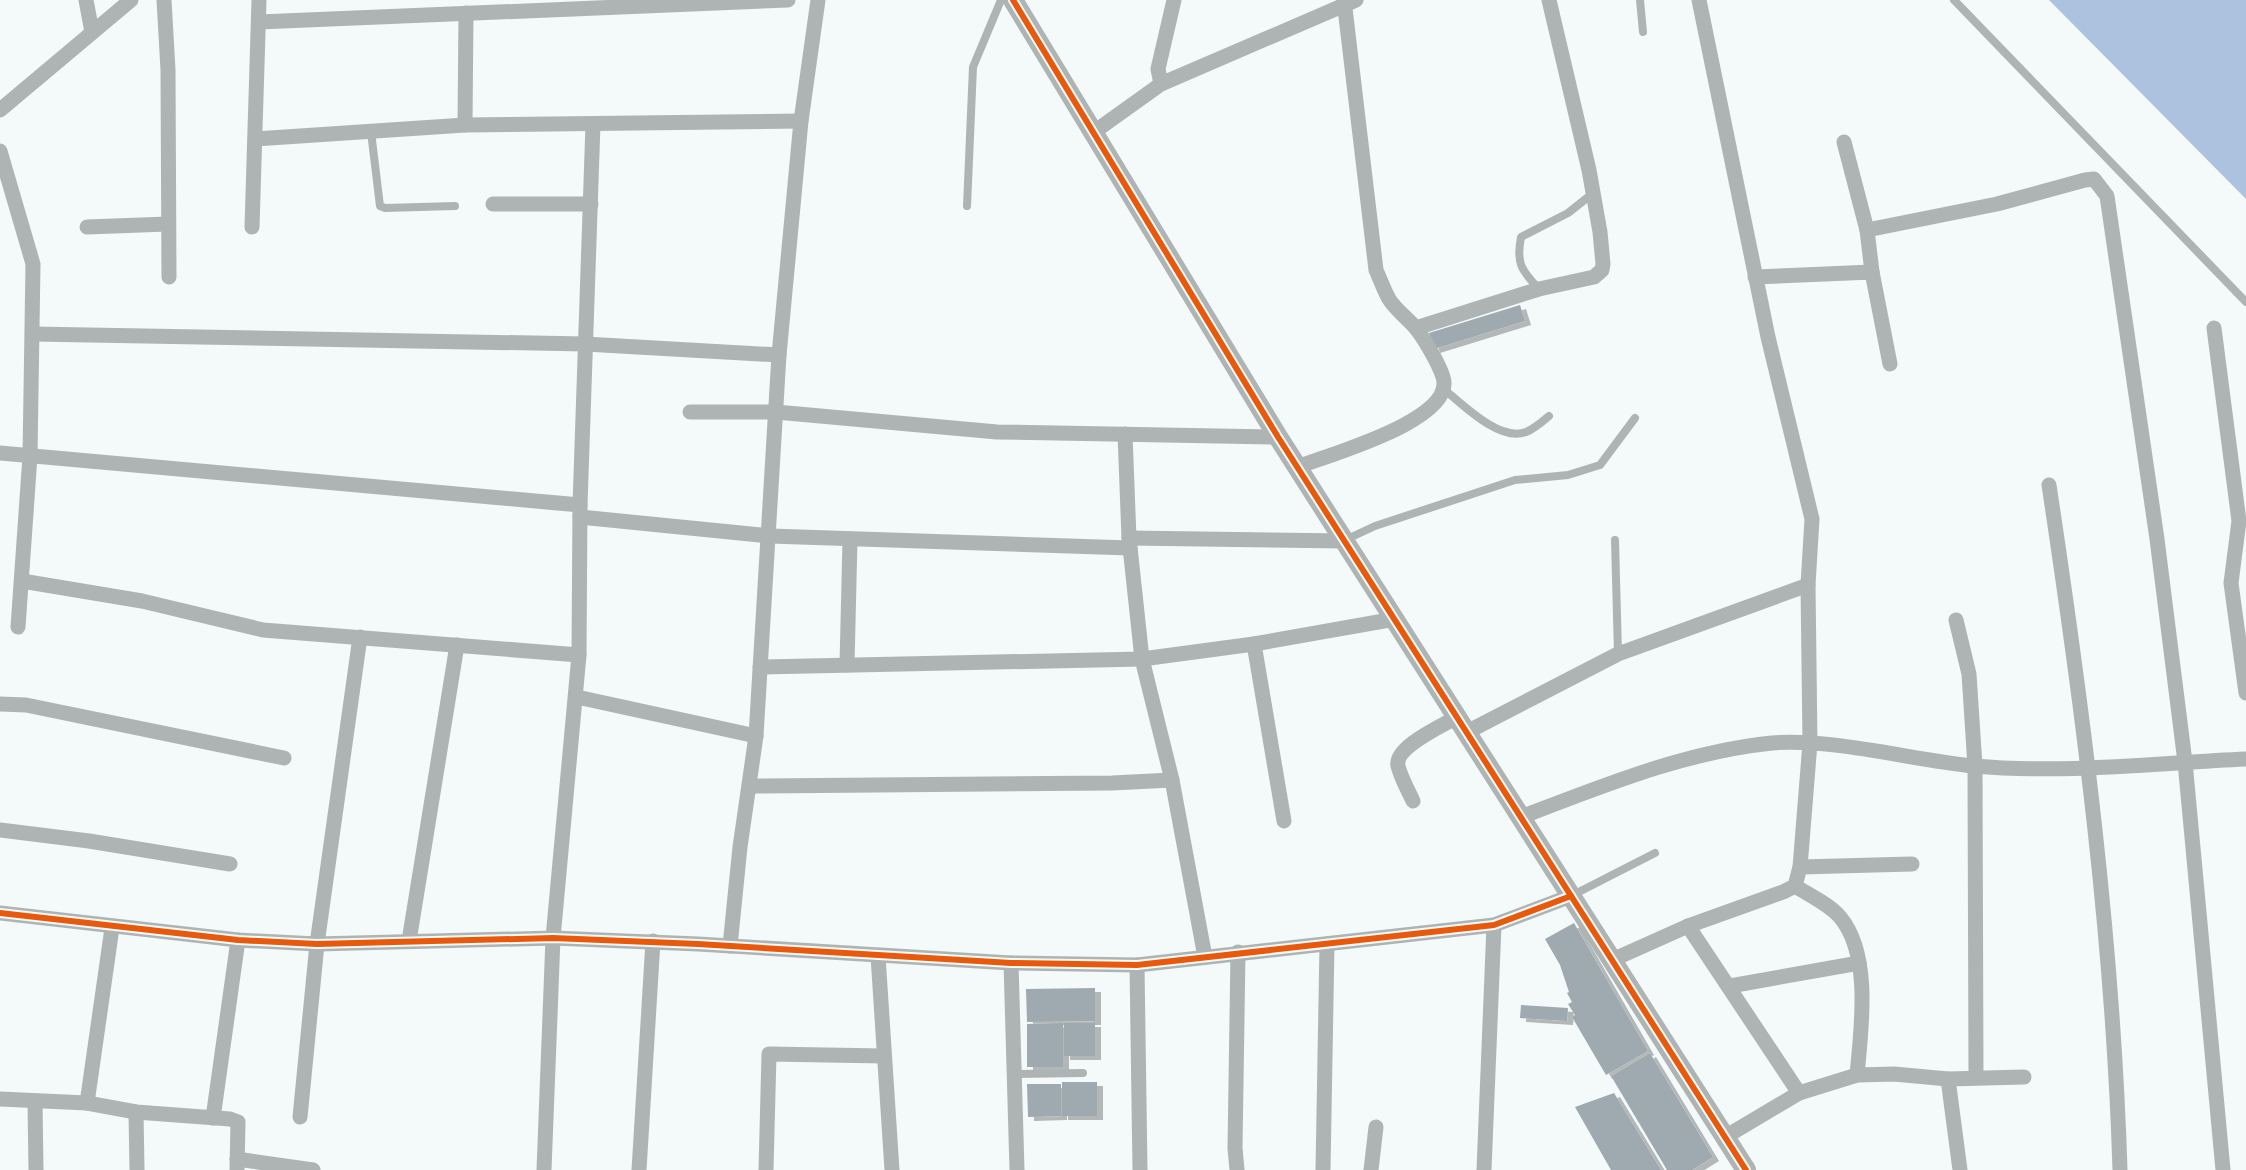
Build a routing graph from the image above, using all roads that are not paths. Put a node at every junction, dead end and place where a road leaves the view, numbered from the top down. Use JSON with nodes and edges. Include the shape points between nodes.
{"nodes":[{"id":1,"x":86,"y":0,"type":"edge"},
{"id":2,"x":131,"y":0,"type":"edge"},
{"id":3,"x":164,"y":0,"type":"edge"},
{"id":4,"x":259,"y":0,"type":"edge"},
{"id":5,"x":778,"y":0,"type":"edge"},
{"id":6,"x":818,"y":0,"type":"edge"},
{"id":7,"x":1174,"y":0,"type":"edge"},
{"id":8,"x":1549,"y":0,"type":"edge"},
{"id":9,"x":1640,"y":0,"type":"edge"},
{"id":10,"x":1699,"y":0,"type":"edge"},
{"id":11,"x":1954,"y":0,"type":"edge"},
{"id":12,"x":1015,"y":1,"type":"edge"},
{"id":13,"x":1348,"y":2,"type":"edge"},
{"id":14,"x":589,"y":5,"type":"edge"},
{"id":15,"x":466,"y":14,"type":"junction"},
{"id":16,"x":259,"y":22,"type":"junction"},
{"id":17,"x":92,"y":32,"type":"junction"},
{"id":18,"x":1643,"y":32,"type":"dead end"},
{"id":19,"x":1161,"y":84,"type":"junction"},
{"id":20,"x":0,"y":110,"type":"edge"},
{"id":21,"x":801,"y":121,"type":"junction"},
{"id":22,"x":593,"y":124,"type":"junction"},
{"id":23,"x":465,"y":125,"type":"junction"},
{"id":24,"x":371,"y":132,"type":"junction"},
{"id":25,"x":1094,"y":132,"type":"junction"},
{"id":26,"x":255,"y":139,"type":"junction"},
{"id":27,"x":1844,"y":142,"type":"dead end"},
{"id":28,"x":0,"y":151,"type":"edge"},
{"id":29,"x":1592,"y":194,"type":"junction"},
{"id":30,"x":493,"y":204,"type":"dead end"},
{"id":31,"x":591,"y":204,"type":"junction"},
{"id":32,"x":455,"y":206,"type":"dead end"},
{"id":33,"x":967,"y":206,"type":"dead end"},
{"id":34,"x":168,"y":224,"type":"junction"},
{"id":35,"x":87,"y":227,"type":"dead end"},
{"id":36,"x":252,"y":227,"type":"dead end"},
{"id":37,"x":1867,"y":230,"type":"junction"},
{"id":38,"x":1872,"y":272,"type":"junction"},
{"id":39,"x":169,"y":276,"type":"dead end"},
{"id":40,"x":1755,"y":276,"type":"junction"},
{"id":41,"x":1539,"y":289,"type":"junction"},
{"id":42,"x":2246,"y":303,"type":"edge"},
{"id":43,"x":1416,"y":328,"type":"junction"},
{"id":44,"x":2214,"y":328,"type":"dead end"},
{"id":45,"x":33,"y":334,"type":"junction"},
{"id":46,"x":585,"y":344,"type":"junction"},
{"id":47,"x":779,"y":355,"type":"junction"},
{"id":48,"x":1890,"y":364,"type":"dead end"},
{"id":49,"x":1445,"y":390,"type":"junction"},
{"id":50,"x":690,"y":412,"type":"dead end"},
{"id":51,"x":776,"y":412,"type":"junction"},
{"id":52,"x":1549,"y":416,"type":"dead end"},
{"id":53,"x":1635,"y":418,"type":"dead end"},
{"id":54,"x":1125,"y":434,"type":"junction"},
{"id":55,"x":1278,"y":436,"type":"junction"},
{"id":56,"x":0,"y":453,"type":"edge"},
{"id":57,"x":30,"y":456,"type":"junction"},
{"id":58,"x":1298,"y":467,"type":"junction"},
{"id":59,"x":2049,"y":484,"type":"dead end"},
{"id":60,"x":580,"y":511,"type":"junction"},
{"id":61,"x":770,"y":536,"type":"junction"},
{"id":62,"x":850,"y":539,"type":"junction"},
{"id":63,"x":1615,"y":540,"type":"dead end"},
{"id":64,"x":1344,"y":541,"type":"junction"},
{"id":65,"x":1129,"y":543,"type":"junction"},
{"id":66,"x":22,"y":581,"type":"junction"},
{"id":67,"x":1808,"y":585,"type":"junction"},
{"id":68,"x":1395,"y":619,"type":"junction"},
{"id":69,"x":1956,"y":620,"type":"dead end"},
{"id":70,"x":18,"y":627,"type":"dead end"},
{"id":71,"x":360,"y":637,"type":"junction"},
{"id":72,"x":1254,"y":644,"type":"junction"},
{"id":73,"x":457,"y":645,"type":"junction"},
{"id":74,"x":1618,"y":654,"type":"junction"},
{"id":75,"x":579,"y":655,"type":"junction"},
{"id":76,"x":1142,"y":658,"type":"junction"},
{"id":77,"x":847,"y":665,"type":"junction"},
{"id":78,"x":760,"y":667,"type":"junction"},
{"id":79,"x":2246,"y":693,"type":"edge"},
{"id":80,"x":577,"y":698,"type":"junction"},
{"id":81,"x":0,"y":704,"type":"edge"},
{"id":82,"x":1462,"y":724,"type":"junction"},
{"id":83,"x":756,"y":736,"type":"junction"},
{"id":84,"x":1809,"y":743,"type":"junction"},
{"id":85,"x":284,"y":758,"type":"dead end"},
{"id":86,"x":2246,"y":759,"type":"edge"},
{"id":87,"x":2185,"y":762,"type":"junction"},
{"id":88,"x":1975,"y":766,"type":"junction"},
{"id":89,"x":2088,"y":768,"type":"junction"},
{"id":90,"x":1172,"y":780,"type":"junction"},
{"id":91,"x":750,"y":786,"type":"junction"},
{"id":92,"x":1413,"y":801,"type":"dead end"},
{"id":93,"x":1521,"y":817,"type":"junction"},
{"id":94,"x":1284,"y":821,"type":"dead end"},
{"id":95,"x":0,"y":830,"type":"edge"},
{"id":96,"x":1654,"y":853,"type":"dead end"},
{"id":97,"x":230,"y":864,"type":"dead end"},
{"id":98,"x":1912,"y":864,"type":"dead end"},
{"id":99,"x":1800,"y":867,"type":"junction"},
{"id":100,"x":1794,"y":886,"type":"junction"},
{"id":101,"x":1571,"y":896,"type":"junction"},
{"id":102,"x":0,"y":913,"type":"edge"},
{"id":103,"x":1494,"y":925,"type":"junction"},
{"id":104,"x":1688,"y":926,"type":"junction"},
{"id":105,"x":112,"y":928,"type":"junction"},
{"id":106,"x":553,"y":938,"type":"junction"},
{"id":107,"x":238,"y":940,"type":"junction"},
{"id":108,"x":410,"y":941,"type":"junction"},
{"id":109,"x":653,"y":941,"type":"junction"},
{"id":110,"x":317,"y":944,"type":"junction"},
{"id":111,"x":1327,"y":944,"type":"junction"},
{"id":112,"x":730,"y":946,"type":"junction"},
{"id":113,"x":1238,"y":952,"type":"junction"},
{"id":114,"x":878,"y":956,"type":"junction"},
{"id":115,"x":1205,"y":957,"type":"junction"},
{"id":116,"x":1612,"y":960,"type":"junction"},
{"id":117,"x":1011,"y":963,"type":"junction"},
{"id":118,"x":1859,"y":963,"type":"junction"},
{"id":119,"x":1137,"y":965,"type":"junction"},
{"id":120,"x":1730,"y":986,"type":"junction"},
{"id":121,"x":884,"y":1056,"type":"junction"},
{"id":122,"x":1083,"y":1073,"type":"dead end"},
{"id":123,"x":1014,"y":1074,"type":"junction"},
{"id":124,"x":1857,"y":1075,"type":"junction"},
{"id":125,"x":1976,"y":1077,"type":"junction"},
{"id":126,"x":2024,"y":1077,"type":"dead end"},
{"id":127,"x":1948,"y":1079,"type":"junction"},
{"id":128,"x":1799,"y":1093,"type":"junction"},
{"id":129,"x":0,"y":1099,"type":"edge"},
{"id":130,"x":35,"y":1102,"type":"junction"},
{"id":131,"x":87,"y":1103,"type":"junction"},
{"id":132,"x":136,"y":1112,"type":"junction"},
{"id":133,"x":300,"y":1117,"type":"dead end"},
{"id":134,"x":213,"y":1118,"type":"junction"},
{"id":135,"x":1376,"y":1127,"type":"dead end"},
{"id":136,"x":1725,"y":1137,"type":"junction"},
{"id":137,"x":237,"y":1164,"type":"edge"},
{"id":138,"x":36,"y":1170,"type":"edge"},
{"id":139,"x":137,"y":1170,"type":"edge"},
{"id":140,"x":313,"y":1170,"type":"edge"},
{"id":141,"x":544,"y":1170,"type":"edge"},
{"id":142,"x":639,"y":1170,"type":"edge"},
{"id":143,"x":765,"y":1170,"type":"edge"},
{"id":144,"x":892,"y":1170,"type":"edge"},
{"id":145,"x":1017,"y":1170,"type":"edge"},
{"id":146,"x":1140,"y":1170,"type":"edge"},
{"id":147,"x":1238,"y":1170,"type":"edge"},
{"id":148,"x":1323,"y":1170,"type":"edge"},
{"id":149,"x":1371,"y":1170,"type":"edge"},
{"id":150,"x":1484,"y":1170,"type":"edge"},
{"id":151,"x":1746,"y":1170,"type":"edge"},
{"id":152,"x":1960,"y":1170,"type":"edge"},
{"id":153,"x":2120,"y":1170,"type":"edge"},
{"id":154,"x":2223,"y":1170,"type":"edge"}],
"edges":[{"from":1,"to":17,"type":"street"},
{"from":2,"to":17,"type":"street"},
{"from":3,"to":34,"type":"street"},
{"from":4,"to":16,"type":"street"},
{"from":5,"to":14,"type":"street"},
{"from":6,"to":21,"type":"street"},
{"from":7,"to":19,"type":"street","via":[[1158,69]]},
{"from":8,"to":29,"type":"street"},
{"from":9,"to":18,"type":"lane"},
{"from":10,"to":40,"type":"street"},
{"from":11,"to":42,"type":"lane"},
{"from":12,"to":25,"type":"street"},
{"from":12,"to":33,"type":"lane","via":[[973,67]]},
{"from":13,"to":19,"type":"street"},
{"from":13,"to":43,"type":"street","via":[[1376,270],[1390,300]]},
{"from":14,"to":15,"type":"street"},
{"from":15,"to":16,"type":"street"},
{"from":15,"to":23,"type":"street"},
{"from":16,"to":26,"type":"street"},
{"from":17,"to":20,"type":"street"},
{"from":19,"to":25,"type":"street"},
{"from":21,"to":22,"type":"street"},
{"from":21,"to":47,"type":"street"},
{"from":22,"to":23,"type":"street"},
{"from":22,"to":31,"type":"street"},
{"from":23,"to":24,"type":"street"},
{"from":24,"to":26,"type":"street"},
{"from":24,"to":32,"type":"lane","via":[[380,206]]},
{"from":25,"to":55,"type":"street"},
{"from":26,"to":36,"type":"street"},
{"from":27,"to":37,"type":"street"},
{"from":28,"to":45,"type":"street","via":[[33,264]]},
{"from":29,"to":41,"type":"lane","via":[[1568,213],[1521,237],[1517,257]]},
{"from":29,"to":41,"type":"street","via":[[1602,270],[1594,277]]},
{"from":30,"to":31,"type":"street"},
{"from":31,"to":46,"type":"street"},
{"from":34,"to":35,"type":"street"},
{"from":34,"to":39,"type":"street"},
{"from":37,"to":38,"type":"street"},
{"from":37,"to":87,"type":"street","via":[[1997,204],[2085,180],[2094,179],[2107,196]]},
{"from":38,"to":40,"type":"street"},
{"from":38,"to":48,"type":"street"},
{"from":40,"to":67,"type":"street","via":[[1812,519]]},
{"from":41,"to":43,"type":"street"},
{"from":43,"to":49,"type":"street","via":[[1444,377]]},
{"from":44,"to":79,"type":"street","via":[[2239,521],[2231,583]]},
{"from":45,"to":46,"type":"street"},
{"from":45,"to":57,"type":"street"},
{"from":46,"to":47,"type":"street"},
{"from":46,"to":60,"type":"street"},
{"from":47,"to":51,"type":"street"},
{"from":49,"to":52,"type":"lane","via":[[1488,424],[1508,433],[1524,433]]},
{"from":49,"to":58,"type":"street","via":[[1426,412],[1400,429]]},
{"from":50,"to":51,"type":"street"},
{"from":51,"to":54,"type":"street","via":[[996,432]]},
{"from":51,"to":61,"type":"street"},
{"from":53,"to":64,"type":"lane","via":[[1600,465],[1568,475],[1515,480],[1375,526]]},
{"from":54,"to":55,"type":"street"},
{"from":54,"to":65,"type":"street"},
{"from":55,"to":58,"type":"street"},
{"from":56,"to":57,"type":"street"},
{"from":57,"to":60,"type":"street"},
{"from":57,"to":66,"type":"street"},
{"from":58,"to":64,"type":"street"},
{"from":59,"to":89,"type":"street"},
{"from":60,"to":61,"type":"street"},
{"from":60,"to":75,"type":"street"},
{"from":61,"to":62,"type":"street"},
{"from":61,"to":78,"type":"street"},
{"from":62,"to":65,"type":"street"},
{"from":62,"to":77,"type":"street"},
{"from":63,"to":74,"type":"lane"},
{"from":64,"to":65,"type":"street"},
{"from":64,"to":68,"type":"street"},
{"from":65,"to":76,"type":"street"},
{"from":66,"to":70,"type":"street"},
{"from":66,"to":71,"type":"street","via":[[142,601],[263,630]]},
{"from":67,"to":74,"type":"street"},
{"from":67,"to":84,"type":"street"},
{"from":68,"to":72,"type":"street"},
{"from":68,"to":82,"type":"street"},
{"from":69,"to":88,"type":"street","via":[[1969,674]]},
{"from":71,"to":73,"type":"street"},
{"from":71,"to":110,"type":"street"},
{"from":72,"to":76,"type":"street"},
{"from":72,"to":94,"type":"street"},
{"from":73,"to":75,"type":"street"},
{"from":73,"to":108,"type":"street"},
{"from":74,"to":82,"type":"street"},
{"from":75,"to":80,"type":"street"},
{"from":76,"to":77,"type":"street"},
{"from":76,"to":90,"type":"street"},
{"from":77,"to":78,"type":"street"},
{"from":78,"to":83,"type":"street"},
{"from":80,"to":83,"type":"street"},
{"from":80,"to":106,"type":"street"},
{"from":81,"to":85,"type":"street","via":[[26,705]]},
{"from":82,"to":92,"type":"street","via":[[1410,745],[1400,755],[1397,765]]},
{"from":82,"to":93,"type":"street"},
{"from":83,"to":91,"type":"street"},
{"from":84,"to":88,"type":"street"},
{"from":84,"to":93,"type":"street","via":[[1772,743],[1663,764]]},
{"from":84,"to":99,"type":"street"},
{"from":86,"to":87,"type":"street"},
{"from":87,"to":89,"type":"street"},
{"from":87,"to":154,"type":"street"},
{"from":88,"to":89,"type":"street"},
{"from":88,"to":125,"type":"street"},
{"from":89,"to":153,"type":"street","via":[[2117,1066]]},
{"from":90,"to":91,"type":"street"},
{"from":90,"to":115,"type":"street"},
{"from":91,"to":112,"type":"street"},
{"from":93,"to":101,"type":"street"},
{"from":95,"to":97,"type":"street"},
{"from":96,"to":101,"type":"lane"},
{"from":98,"to":99,"type":"street"},
{"from":99,"to":100,"type":"street"},
{"from":100,"to":104,"type":"street"},
{"from":100,"to":118,"type":"street","via":[[1841,918]]},
{"from":101,"to":103,"type":"street"},
{"from":101,"to":116,"type":"street"},
{"from":102,"to":105,"type":"street"},
{"from":103,"to":111,"type":"street"},
{"from":103,"to":150,"type":"street"},
{"from":104,"to":116,"type":"street"},
{"from":104,"to":120,"type":"street"},
{"from":105,"to":107,"type":"street"},
{"from":105,"to":131,"type":"street"},
{"from":106,"to":108,"type":"street"},
{"from":106,"to":109,"type":"street"},
{"from":106,"to":141,"type":"street"},
{"from":107,"to":110,"type":"street"},
{"from":107,"to":134,"type":"street"},
{"from":108,"to":110,"type":"street"},
{"from":109,"to":112,"type":"street"},
{"from":109,"to":142,"type":"street"},
{"from":110,"to":133,"type":"street"},
{"from":111,"to":113,"type":"street"},
{"from":111,"to":148,"type":"street"},
{"from":112,"to":114,"type":"street"},
{"from":113,"to":115,"type":"street"},
{"from":113,"to":147,"type":"street"},
{"from":114,"to":117,"type":"street"},
{"from":114,"to":121,"type":"street"},
{"from":115,"to":119,"type":"street"},
{"from":116,"to":136,"type":"street"},
{"from":117,"to":119,"type":"street"},
{"from":117,"to":123,"type":"street"},
{"from":118,"to":120,"type":"street"},
{"from":118,"to":124,"type":"street","via":[[1862,1011]]},
{"from":119,"to":146,"type":"street"},
{"from":120,"to":128,"type":"street"},
{"from":121,"to":143,"type":"street","via":[[769,1054]]},
{"from":121,"to":144,"type":"street"},
{"from":122,"to":123,"type":"lane"},
{"from":123,"to":145,"type":"street"},
{"from":124,"to":127,"type":"street"},
{"from":124,"to":128,"type":"street"},
{"from":125,"to":126,"type":"street"},
{"from":125,"to":127,"type":"street"},
{"from":127,"to":152,"type":"street"},
{"from":128,"to":136,"type":"street"},
{"from":129,"to":130,"type":"street"},
{"from":130,"to":131,"type":"street"},
{"from":130,"to":138,"type":"street"},
{"from":131,"to":132,"type":"street"},
{"from":132,"to":134,"type":"street"},
{"from":132,"to":139,"type":"street"},
{"from":134,"to":137,"type":"street","via":[[238,1122]]},
{"from":135,"to":149,"type":"street"},
{"from":136,"to":151,"type":"street"},
{"from":137,"to":140,"type":"street"}]}
